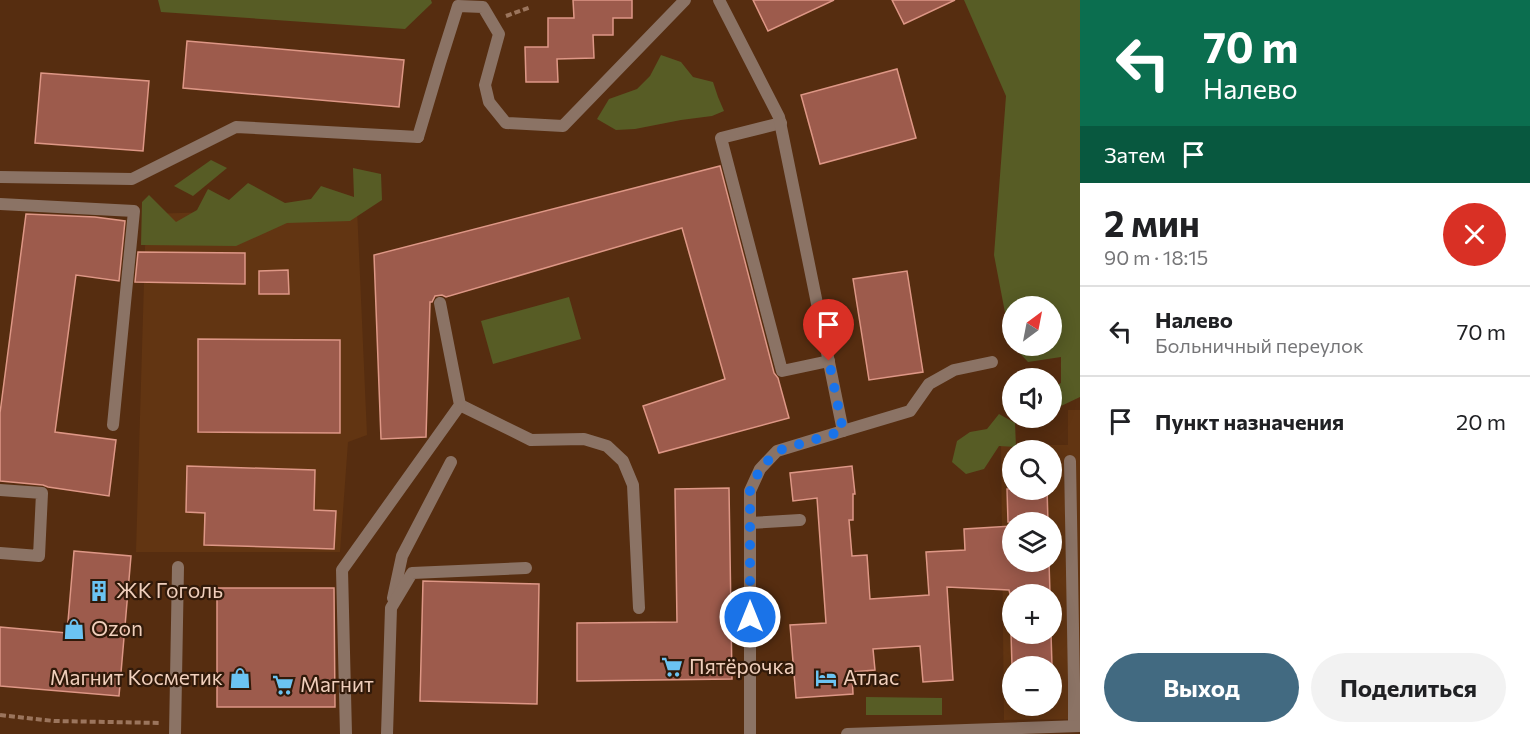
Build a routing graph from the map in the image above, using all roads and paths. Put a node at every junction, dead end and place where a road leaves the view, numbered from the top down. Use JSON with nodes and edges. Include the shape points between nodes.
{"nodes":[{"id":1,"x":685,"y":0,"type":"edge"},
{"id":2,"x":719,"y":0,"type":"edge"},
{"id":3,"x":531,"y":7,"type":"dead end"},
{"id":4,"x":491,"y":22,"type":"junction"},
{"id":5,"x":781,"y":123,"type":"junction"},
{"id":6,"x":0,"y":177,"type":"edge"},
{"id":7,"x":0,"y":204,"type":"edge"},
{"id":8,"x":440,"y":303,"type":"dead end"},
{"id":9,"x":829,"y":361,"type":"junction"},
{"id":10,"x":992,"y":362,"type":"dead end"},
{"id":11,"x":460,"y":405,"type":"junction"},
{"id":12,"x":113,"y":425,"type":"dead end"},
{"id":13,"x":843,"y":431,"type":"junction"},
{"id":14,"x":1070,"y":461,"type":"dead end"},
{"id":15,"x":451,"y":462,"type":"dead end"},
{"id":16,"x":0,"y":490,"type":"edge"},
{"id":17,"x":800,"y":520,"type":"dead end"},
{"id":18,"x":750,"y":523,"type":"junction"},
{"id":19,"x":0,"y":553,"type":"edge"},
{"id":20,"x":178,"y":567,"type":"dead end"},
{"id":21,"x":526,"y":568,"type":"dead end"},
{"id":22,"x":391,"y":608,"type":"junction"},
{"id":23,"x":639,"y":608,"type":"dead end"},
{"id":24,"x":0,"y":715,"type":"edge"},
{"id":25,"x":1077,"y":726,"type":"edge"},
{"id":26,"x":175,"y":729,"type":"edge"},
{"id":27,"x":346,"y":734,"type":"edge"},
{"id":28,"x":387,"y":734,"type":"edge"},
{"id":29,"x":750,"y":734,"type":"edge"},
{"id":30,"x":847,"y":734,"type":"edge"}],
"edges":[{"from":1,"to":4,"type":"street","via":[[563,126],[506,123],[489,102],[485,85],[499,34]]},
{"from":2,"to":5,"type":"street"},
{"from":3,"to":4,"type":"path"},
{"from":4,"to":6,"type":"street","via":[[483,7],[458,6],[418,137],[236,127],[132,178]]},
{"from":5,"to":9,"type":"street"},
{"from":5,"to":9,"type":"street","via":[[721,138],[782,371]]},
{"from":7,"to":12,"type":"street","via":[[134,211]]},
{"from":8,"to":11,"type":"street"},
{"from":9,"to":13,"type":"street"},
{"from":10,"to":13,"type":"street","via":[[954,370],[929,384],[910,411]]},
{"from":11,"to":23,"type":"street","via":[[531,440],[584,439],[607,446],[623,461],[633,485]]},
{"from":11,"to":27,"type":"street","via":[[342,570]]},
{"from":13,"to":18,"type":"street","via":[[777,451],[760,469],[750,491]]},
{"from":14,"to":25,"type":"street"},
{"from":15,"to":22,"type":"street","via":[[402,556]]},
{"from":16,"to":19,"type":"street","via":[[42,493],[39,556]]},
{"from":17,"to":18,"type":"street"},
{"from":18,"to":29,"type":"street"},
{"from":20,"to":26,"type":"street"},
{"from":21,"to":22,"type":"street","via":[[412,573]]},
{"from":22,"to":28,"type":"street"},
{"from":24,"to":26,"type":"path"},
{"from":25,"to":30,"type":"street"}]}
